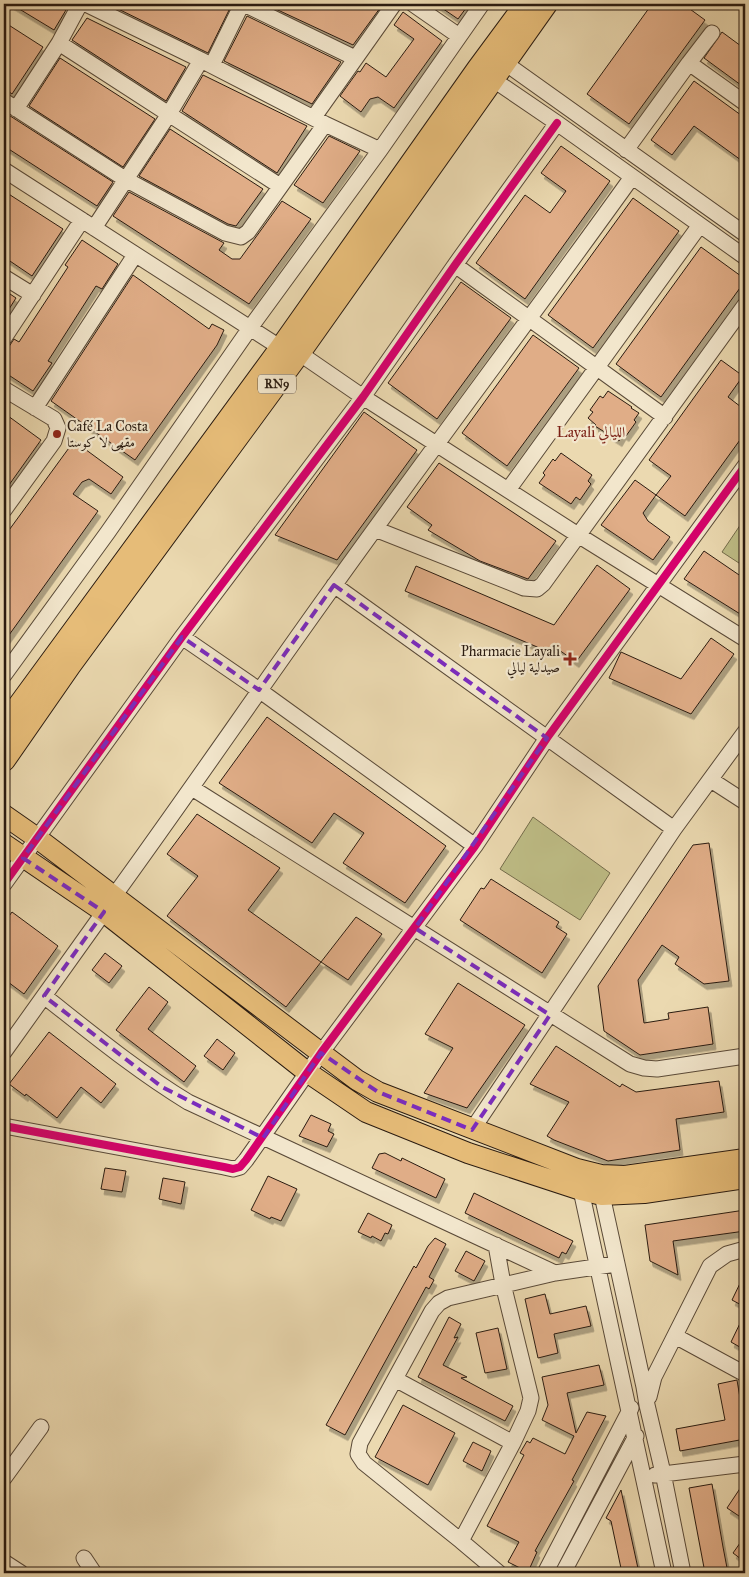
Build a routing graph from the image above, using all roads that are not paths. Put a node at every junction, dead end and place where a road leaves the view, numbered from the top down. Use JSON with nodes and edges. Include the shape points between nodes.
{"nodes":[{"id":1,"x":80,"y":4,"type":"edge"},
{"id":2,"x":86,"y":4,"type":"edge"},
{"id":3,"x":243,"y":4,"type":"edge"},
{"id":4,"x":394,"y":4,"type":"edge"},
{"id":5,"x":413,"y":4,"type":"edge"},
{"id":6,"x":482,"y":4,"type":"edge"},
{"id":7,"x":526,"y":4,"type":"edge"},
{"id":8,"x":546,"y":4,"type":"edge"},
{"id":9,"x":106,"y":8,"type":"edge"},
{"id":10,"x":712,"y":33,"type":"dead end"},
{"id":11,"x":459,"y":36,"type":"junction"},
{"id":12,"x":59,"y":43,"type":"junction"},
{"id":13,"x":355,"y":58,"type":"junction"},
{"id":14,"x":206,"y":62,"type":"junction"},
{"id":15,"x":689,"y":62,"type":"junction"},
{"id":16,"x":491,"y":66,"type":"junction"},
{"id":17,"x":745,"y":103,"type":"edge"},
{"id":18,"x":10,"y":105,"type":"edge"},
{"id":19,"x":170,"y":114,"type":"junction"},
{"id":20,"x":320,"y":120,"type":"junction"},
{"id":21,"x":557,"y":123,"type":"junction"},
{"id":22,"x":380,"y":150,"type":"junction"},
{"id":23,"x":626,"y":150,"type":"junction"},
{"id":24,"x":4,"y":170,"type":"edge"},
{"id":25,"x":632,"y":177,"type":"junction"},
{"id":26,"x":125,"y":180,"type":"junction"},
{"id":27,"x":280,"y":186,"type":"junction"},
{"id":28,"x":88,"y":224,"type":"junction"},
{"id":29,"x":700,"y":225,"type":"junction"},
{"id":30,"x":745,"y":234,"type":"edge"},
{"id":31,"x":135,"y":255,"type":"junction"},
{"id":32,"x":745,"y":257,"type":"edge"},
{"id":33,"x":455,"y":265,"type":"junction"},
{"id":34,"x":4,"y":277,"type":"edge"},
{"id":35,"x":33,"y":295,"type":"junction"},
{"id":36,"x":745,"y":305,"type":"edge"},
{"id":37,"x":530,"y":319,"type":"junction"},
{"id":38,"x":250,"y":328,"type":"junction"},
{"id":39,"x":4,"y":338,"type":"edge"},
{"id":40,"x":290,"y":350,"type":"junction"},
{"id":41,"x":597,"y":368,"type":"junction"},
{"id":42,"x":4,"y":389,"type":"edge"},
{"id":43,"x":363,"y":397,"type":"junction"},
{"id":44,"x":35,"y":408,"type":"junction"},
{"id":45,"x":665,"y":416,"type":"junction"},
{"id":46,"x":437,"y":444,"type":"junction"},
{"id":47,"x":745,"y":466,"type":"edge"},
{"id":48,"x":508,"y":490,"type":"junction"},
{"id":49,"x":4,"y":510,"type":"edge"},
{"id":50,"x":375,"y":529,"type":"junction"},
{"id":51,"x":578,"y":535,"type":"junction"},
{"id":52,"x":658,"y":584,"type":"junction"},
{"id":53,"x":334,"y":586,"type":"junction"},
{"id":54,"x":182,"y":637,"type":"junction"},
{"id":55,"x":745,"y":639,"type":"edge"},
{"id":56,"x":4,"y":675,"type":"edge"},
{"id":57,"x":259,"y":690,"type":"junction"},
{"id":58,"x":4,"y":726,"type":"edge"},
{"id":59,"x":745,"y":732,"type":"edge"},
{"id":60,"x":547,"y":738,"type":"junction"},
{"id":61,"x":4,"y":760,"type":"edge"},
{"id":62,"x":711,"y":780,"type":"junction"},
{"id":63,"x":192,"y":788,"type":"junction"},
{"id":64,"x":745,"y":802,"type":"edge"},
{"id":65,"x":4,"y":815,"type":"edge"},
{"id":66,"x":674,"y":829,"type":"junction"},
{"id":67,"x":37,"y":838,"type":"junction"},
{"id":68,"x":4,"y":844,"type":"edge"},
{"id":69,"x":475,"y":846,"type":"junction"},
{"id":70,"x":23,"y":858,"type":"junction"},
{"id":71,"x":4,"y":884,"type":"edge"},
{"id":72,"x":109,"y":904,"type":"junction"},
{"id":73,"x":415,"y":928,"type":"junction"},
{"id":74,"x":44,"y":996,"type":"junction"},
{"id":75,"x":550,"y":1015,"type":"junction"},
{"id":76,"x":4,"y":1052,"type":"edge"},
{"id":77,"x":321,"y":1053,"type":"junction"},
{"id":78,"x":745,"y":1056,"type":"edge"},
{"id":79,"x":307,"y":1072,"type":"junction"},
{"id":80,"x":4,"y":1126,"type":"edge"},
{"id":81,"x":472,"y":1130,"type":"junction"},
{"id":82,"x":263,"y":1138,"type":"junction"},
{"id":83,"x":745,"y":1159,"type":"edge"},
{"id":84,"x":577,"y":1169,"type":"junction"},
{"id":85,"x":745,"y":1178,"type":"edge"},
{"id":86,"x":601,"y":1185,"type":"junction"},
{"id":87,"x":581,"y":1190,"type":"junction"},
{"id":88,"x":496,"y":1245,"type":"junction"},
{"id":89,"x":745,"y":1249,"type":"edge"},
{"id":90,"x":616,"y":1264,"type":"junction"},
{"id":91,"x":598,"y":1267,"type":"junction"},
{"id":92,"x":555,"y":1273,"type":"junction"},
{"id":93,"x":503,"y":1284,"type":"junction"},
{"id":94,"x":675,"y":1336,"type":"junction"},
{"id":95,"x":745,"y":1374,"type":"edge"},
{"id":96,"x":395,"y":1379,"type":"junction"},
{"id":97,"x":649,"y":1382,"type":"junction"},
{"id":98,"x":647,"y":1405,"type":"junction"},
{"id":99,"x":629,"y":1411,"type":"junction"},
{"id":100,"x":41,"y":1427,"type":"dead end"},
{"id":101,"x":635,"y":1438,"type":"junction"},
{"id":102,"x":513,"y":1443,"type":"junction"},
{"id":103,"x":745,"y":1464,"type":"edge"},
{"id":104,"x":663,"y":1473,"type":"junction"},
{"id":105,"x":642,"y":1477,"type":"junction"},
{"id":106,"x":4,"y":1478,"type":"edge"},
{"id":107,"x":461,"y":1541,"type":"junction"},
{"id":108,"x":84,"y":1558,"type":"dead end"},
{"id":109,"x":4,"y":1562,"type":"edge"},
{"id":110,"x":21,"y":1573,"type":"edge"},
{"id":111,"x":94,"y":1573,"type":"edge"},
{"id":112,"x":499,"y":1573,"type":"edge"},
{"id":113,"x":545,"y":1573,"type":"edge"},
{"id":114,"x":563,"y":1573,"type":"edge"},
{"id":115,"x":664,"y":1573,"type":"edge"},
{"id":116,"x":683,"y":1573,"type":"edge"}],
"edges":[{"from":1,"to":12,"type":"street"},
{"from":2,"to":9,"type":"street"},
{"from":3,"to":13,"type":"street"},
{"from":3,"to":14,"type":"street"},
{"from":4,"to":13,"type":"street"},
{"from":5,"to":11,"type":"street"},
{"from":6,"to":11,"type":"street"},
{"from":7,"to":16,"type":"highway","number":"RN9"},
{"from":8,"to":16,"type":"highway","number":"RN9"},
{"from":9,"to":14,"type":"street"},
{"from":10,"to":15,"type":"street"},
{"from":11,"to":22,"type":"street"},
{"from":12,"to":18,"type":"street"},
{"from":12,"to":19,"type":"street"},
{"from":13,"to":20,"type":"street"},
{"from":14,"to":19,"type":"street"},
{"from":14,"to":20,"type":"street"},
{"from":15,"to":17,"type":"street"},
{"from":15,"to":23,"type":"street"},
{"from":16,"to":21,"type":"street"},
{"from":16,"to":23,"type":"street"},
{"from":16,"to":40,"type":"highway","number":"RN9"},
{"from":18,"to":26,"type":"street"},
{"from":19,"to":26,"type":"street"},
{"from":19,"to":27,"type":"street"},
{"from":20,"to":22,"type":"street"},
{"from":20,"to":27,"type":"street"},
{"from":21,"to":25,"type":"street"},
{"from":21,"to":33,"type":"street"},
{"from":22,"to":38,"type":"street"},
{"from":23,"to":30,"type":"street"},
{"from":24,"to":28,"type":"street"},
{"from":25,"to":29,"type":"street"},
{"from":25,"to":37,"type":"street"},
{"from":26,"to":27,"type":"street","via":[[236,237],[245,235],[252,228]]},
{"from":26,"to":28,"type":"street"},
{"from":28,"to":31,"type":"street"},
{"from":28,"to":35,"type":"street"},
{"from":29,"to":32,"type":"street"},
{"from":29,"to":41,"type":"street"},
{"from":31,"to":38,"type":"street"},
{"from":31,"to":44,"type":"street"},
{"from":33,"to":37,"type":"street"},
{"from":33,"to":43,"type":"street"},
{"from":34,"to":35,"type":"street"},
{"from":35,"to":39,"type":"street"},
{"from":36,"to":45,"type":"street"},
{"from":37,"to":41,"type":"street"},
{"from":37,"to":46,"type":"street"},
{"from":38,"to":40,"type":"street"},
{"from":38,"to":56,"type":"street"},
{"from":40,"to":43,"type":"street"},
{"from":40,"to":58,"type":"highway","number":"RN9"},
{"from":40,"to":61,"type":"highway","number":"RN9"},
{"from":41,"to":45,"type":"street"},
{"from":41,"to":48,"type":"street"},
{"from":42,"to":44,"type":"street"},
{"from":43,"to":46,"type":"street"},
{"from":43,"to":54,"type":"street"},
{"from":44,"to":49,"type":"street","via":[[54,419],[57,434]]},
{"from":45,"to":51,"type":"street"},
{"from":46,"to":48,"type":"street"},
{"from":46,"to":50,"type":"street"},
{"from":47,"to":52,"type":"street"},
{"from":48,"to":51,"type":"street"},
{"from":50,"to":51,"type":"street","via":[[534,590],[543,584]]},
{"from":50,"to":53,"type":"street"},
{"from":51,"to":52,"type":"street"},
{"from":52,"to":55,"type":"street"},
{"from":52,"to":60,"type":"street"},
{"from":53,"to":57,"type":"street"},
{"from":53,"to":60,"type":"street"},
{"from":54,"to":57,"type":"street"},
{"from":54,"to":67,"type":"street"},
{"from":57,"to":63,"type":"street"},
{"from":57,"to":69,"type":"street"},
{"from":59,"to":62,"type":"street"},
{"from":60,"to":66,"type":"street"},
{"from":60,"to":69,"type":"street"},
{"from":62,"to":64,"type":"street"},
{"from":62,"to":66,"type":"street"},
{"from":63,"to":72,"type":"street"},
{"from":63,"to":73,"type":"street"},
{"from":65,"to":67,"type":"main road"},
{"from":66,"to":75,"type":"street"},
{"from":67,"to":70,"type":"street"},
{"from":67,"to":72,"type":"main road"},
{"from":68,"to":70,"type":"main road"},
{"from":69,"to":73,"type":"street"},
{"from":70,"to":71,"type":"street"},
{"from":70,"to":72,"type":"main road"},
{"from":72,"to":74,"type":"street"},
{"from":72,"to":77,"type":"main road"},
{"from":72,"to":79,"type":"main road"},
{"from":73,"to":75,"type":"street"},
{"from":73,"to":77,"type":"street"},
{"from":74,"to":76,"type":"street"},
{"from":74,"to":82,"type":"street","via":[[162,1087]]},
{"from":75,"to":78,"type":"street","via":[[637,1067],[662,1068]]},
{"from":75,"to":81,"type":"street"},
{"from":77,"to":79,"type":"street"},
{"from":77,"to":81,"type":"main road","via":[[378,1092]]},
{"from":79,"to":82,"type":"street"},
{"from":79,"to":87,"type":"main road","via":[[366,1112],[391,1124]]},
{"from":80,"to":82,"type":"street","via":[[233,1169],[240,1167]]},
{"from":81,"to":84,"type":"main road"},
{"from":82,"to":88,"type":"street"},
{"from":83,"to":86,"type":"main road","via":[[625,1176]]},
{"from":84,"to":86,"type":"main road"},
{"from":84,"to":87,"type":"street"},
{"from":85,"to":86,"type":"main road","via":[[644,1193]]},
{"from":86,"to":87,"type":"main road"},
{"from":86,"to":90,"type":"street"},
{"from":87,"to":91,"type":"street"},
{"from":88,"to":92,"type":"street"},
{"from":88,"to":93,"type":"street"},
{"from":89,"to":94,"type":"street","via":[[727,1254],[710,1266]]},
{"from":90,"to":91,"type":"street"},
{"from":90,"to":97,"type":"street"},
{"from":91,"to":92,"type":"street"},
{"from":91,"to":99,"type":"street"},
{"from":92,"to":93,"type":"street"},
{"from":93,"to":96,"type":"street","via":[[439,1303]]},
{"from":93,"to":102,"type":"street","via":[[531,1393],[528,1410]]},
{"from":94,"to":95,"type":"street"},
{"from":94,"to":97,"type":"street"},
{"from":96,"to":102,"type":"street"},
{"from":96,"to":107,"type":"street","via":[[360,1443],[358,1457]]},
{"from":97,"to":98,"type":"street"},
{"from":97,"to":99,"type":"street"},
{"from":98,"to":101,"type":"street"},
{"from":98,"to":104,"type":"street"},
{"from":99,"to":101,"type":"street"},
{"from":99,"to":113,"type":"street"},
{"from":100,"to":106,"type":"street"},
{"from":101,"to":105,"type":"street"},
{"from":101,"to":114,"type":"street"},
{"from":102,"to":107,"type":"street"},
{"from":103,"to":104,"type":"street"},
{"from":104,"to":105,"type":"street"},
{"from":104,"to":116,"type":"street"},
{"from":105,"to":115,"type":"street"},
{"from":107,"to":112,"type":"street"},
{"from":108,"to":111,"type":"street"},
{"from":109,"to":110,"type":"street"}]}
